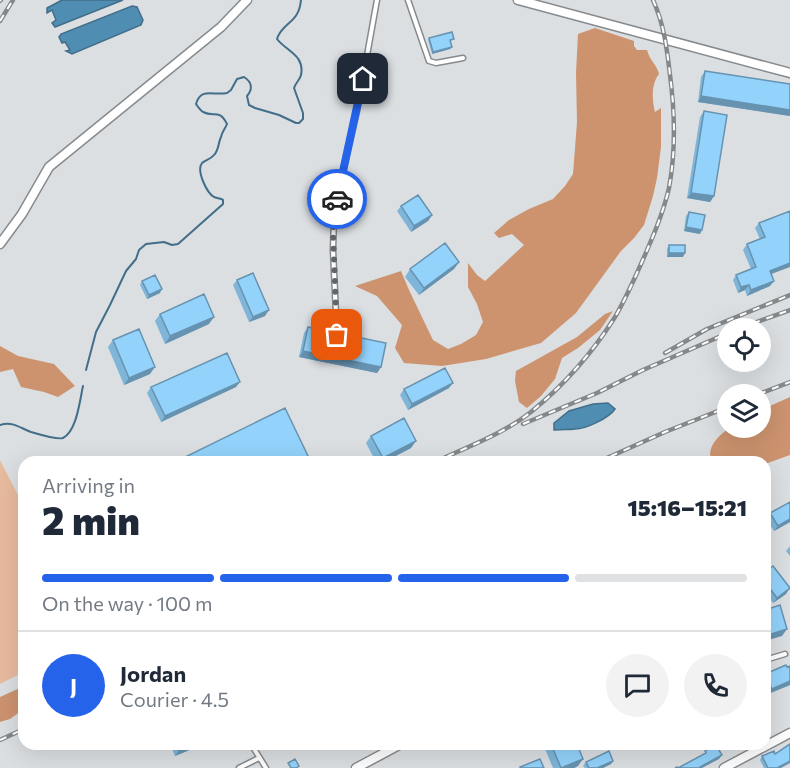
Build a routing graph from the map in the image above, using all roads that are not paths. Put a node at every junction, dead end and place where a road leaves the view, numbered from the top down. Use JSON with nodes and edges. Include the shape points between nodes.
{"nodes":[{"id":1,"x":247,"y":0,"type":"edge"},
{"id":2,"x":377,"y":0,"type":"edge"},
{"id":3,"x":408,"y":0,"type":"edge"},
{"id":4,"x":518,"y":0,"type":"edge"},
{"id":5,"x":463,"y":58,"type":"dead end"},
{"id":6,"x":790,"y":73,"type":"edge"},
{"id":7,"x":0,"y":244,"type":"edge"},
{"id":8,"x":337,"y":335,"type":"edge"},
{"id":9,"x":785,"y":654,"type":"dead end"},
{"id":10,"x":771,"y":658,"type":"edge"},
{"id":11,"x":790,"y":733,"type":"edge"},
{"id":12,"x":771,"y":743,"type":"edge"},
{"id":13,"x":255,"y":750,"type":"edge"},
{"id":14,"x":390,"y":750,"type":"edge"},
{"id":15,"x":758,"y":750,"type":"edge"},
{"id":16,"x":260,"y":758,"type":"junction"},
{"id":17,"x":239,"y":768,"type":"edge"},
{"id":18,"x":266,"y":768,"type":"edge"},
{"id":19,"x":356,"y":768,"type":"edge"},
{"id":20,"x":724,"y":768,"type":"edge"}],
"edges":[{"from":1,"to":7,"type":"street","via":[[221,27],[49,167]]},
{"from":2,"to":8,"type":"lane","via":[[334,217]]},
{"from":3,"to":5,"type":"lane","via":[[429,61]]},
{"from":4,"to":6,"type":"street"},
{"from":9,"to":10,"type":"lane"},
{"from":11,"to":12,"type":"street"},
{"from":13,"to":16,"type":"lane"},
{"from":14,"to":19,"type":"street"},
{"from":15,"to":20,"type":"street"},
{"from":16,"to":17,"type":"lane"},
{"from":16,"to":18,"type":"lane"}]}
